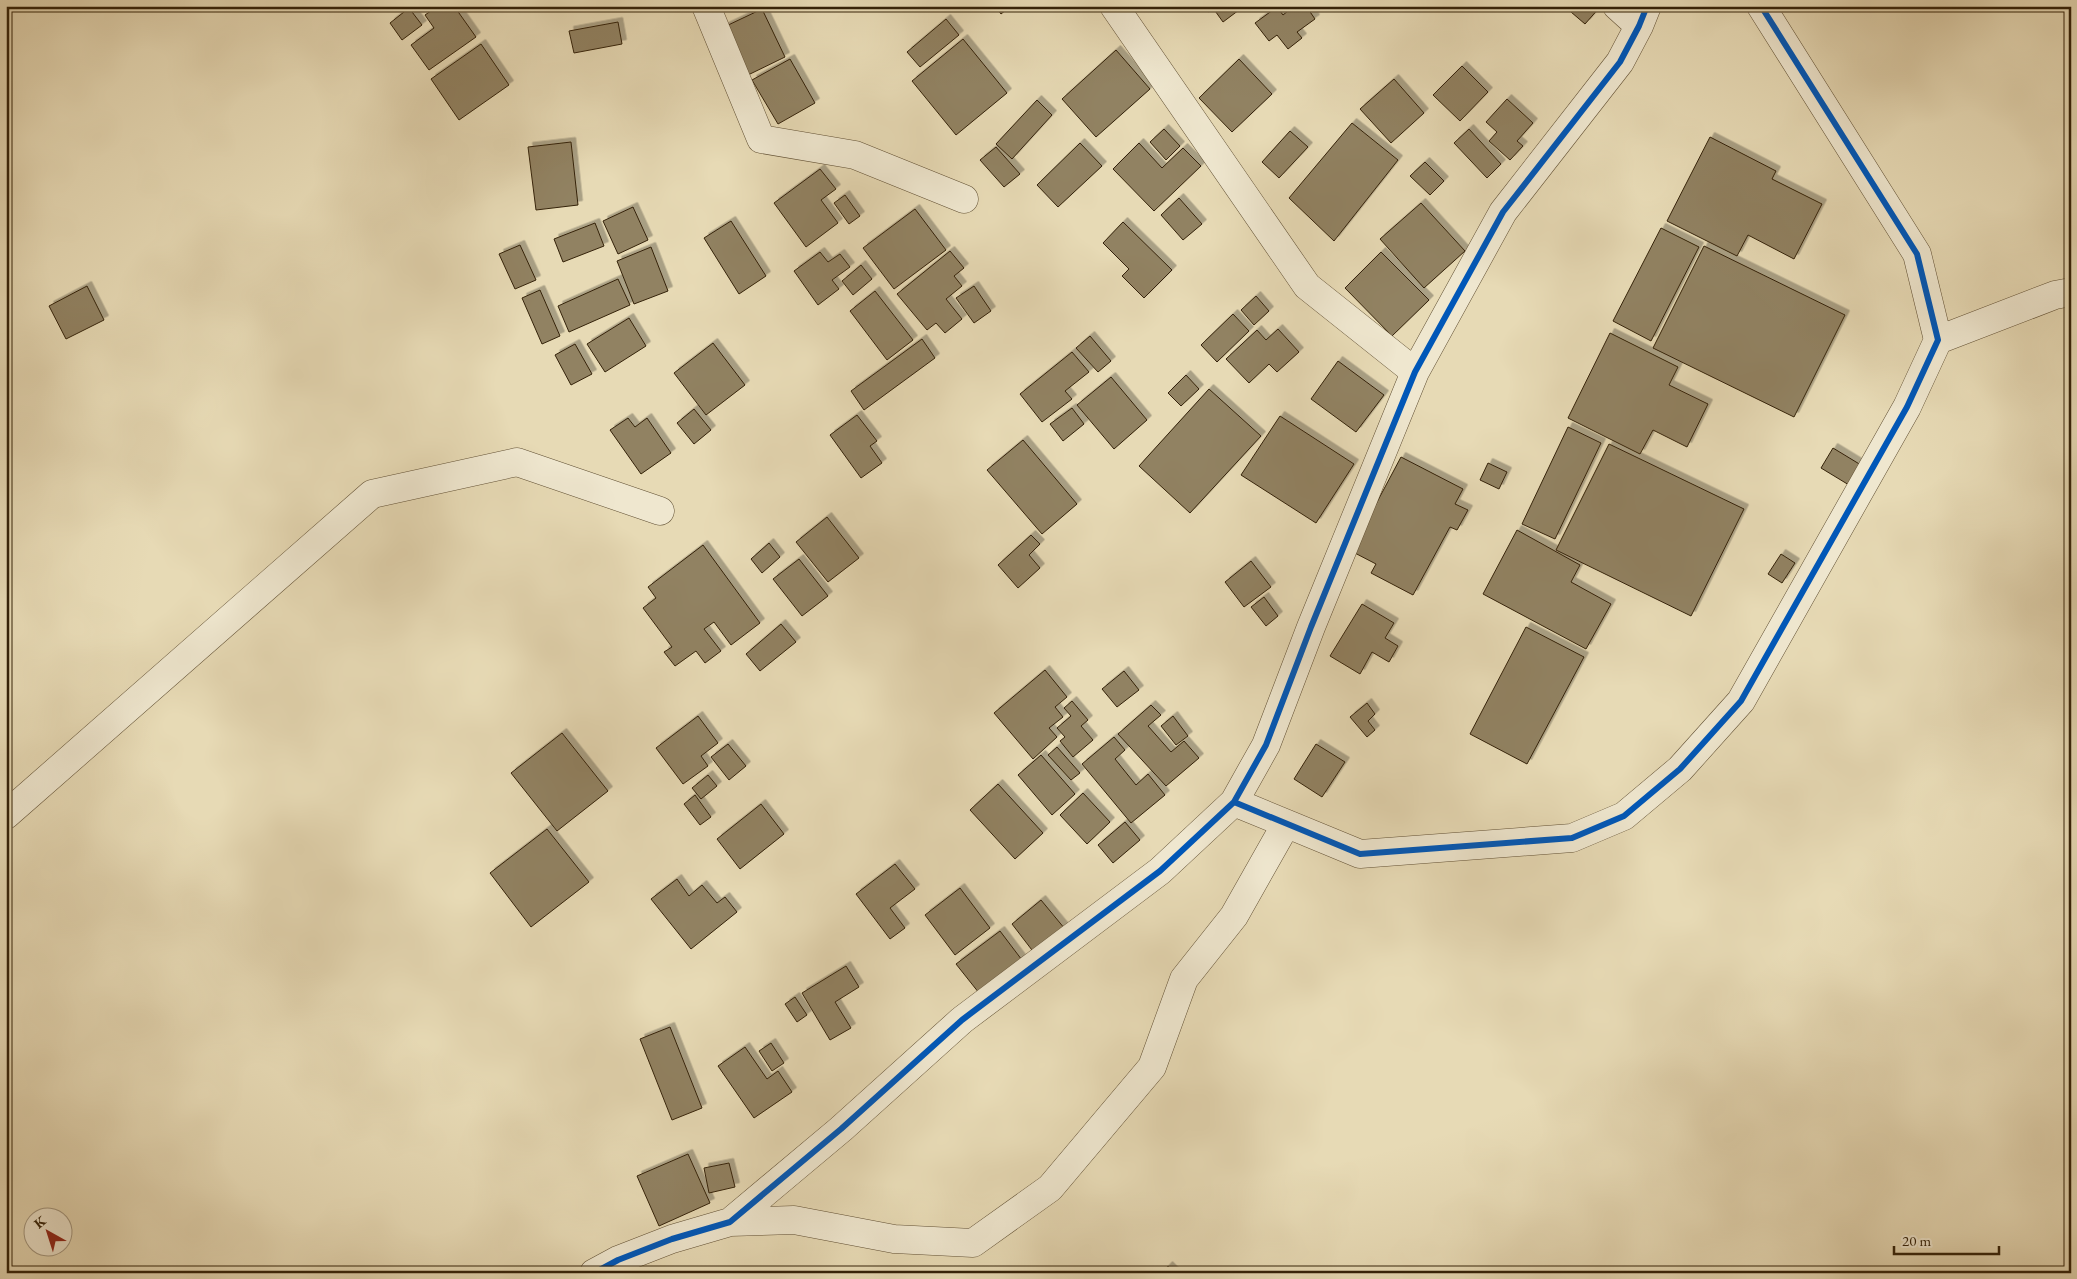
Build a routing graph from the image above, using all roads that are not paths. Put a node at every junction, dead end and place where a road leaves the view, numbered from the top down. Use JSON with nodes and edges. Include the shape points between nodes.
{"nodes":[{"id":1,"x":706,"y":6,"type":"edge"},
{"id":2,"x":1114,"y":6,"type":"edge"},
{"id":3,"x":1617,"y":6,"type":"edge"},
{"id":4,"x":1761,"y":6,"type":"edge"},
{"id":5,"x":1643,"y":16,"type":"edge"},
{"id":6,"x":964,"y":199,"type":"dead end"},
{"id":7,"x":2071,"y":292,"type":"edge"},
{"id":8,"x":1938,"y":340,"type":"junction"},
{"id":9,"x":1415,"y":372,"type":"junction"},
{"id":10,"x":660,"y":511,"type":"dead end"},
{"id":11,"x":1234,"y":802,"type":"junction"},
{"id":12,"x":6,"y":815,"type":"edge"},
{"id":13,"x":1286,"y":824,"type":"junction"},
{"id":14,"x":730,"y":1222,"type":"junction"},
{"id":15,"x":619,"y":1266,"type":"edge"},
{"id":16,"x":594,"y":1273,"type":"edge"}],
"edges":[{"from":1,"to":6,"type":"street","via":[[761,140],[855,156]]},
{"from":2,"to":9,"type":"street","via":[[1307,286]]},
{"from":3,"to":5,"type":"street"},
{"from":4,"to":8,"type":"street","via":[[1917,254]]},
{"from":5,"to":9,"type":"street","via":[[1620,62],[1503,212]]},
{"from":7,"to":8,"type":"street","via":[[2055,295]]},
{"from":8,"to":13,"type":"street","via":[[1907,407],[1741,701],[1680,769],[1624,816],[1572,838],[1360,854]]},
{"from":9,"to":11,"type":"street","via":[[1266,745]]},
{"from":10,"to":12,"type":"street","via":[[517,462],[372,494]]},
{"from":11,"to":13,"type":"street"},
{"from":11,"to":14,"type":"street","via":[[1160,871],[962,1020],[840,1130]]},
{"from":13,"to":14,"type":"street","via":[[1234,916],[1184,979],[1152,1067],[1050,1188],[1035,1199],[973,1243],[894,1239],[794,1220]]},
{"from":14,"to":15,"type":"street","via":[[672,1239]]},
{"from":15,"to":16,"type":"street"}]}
